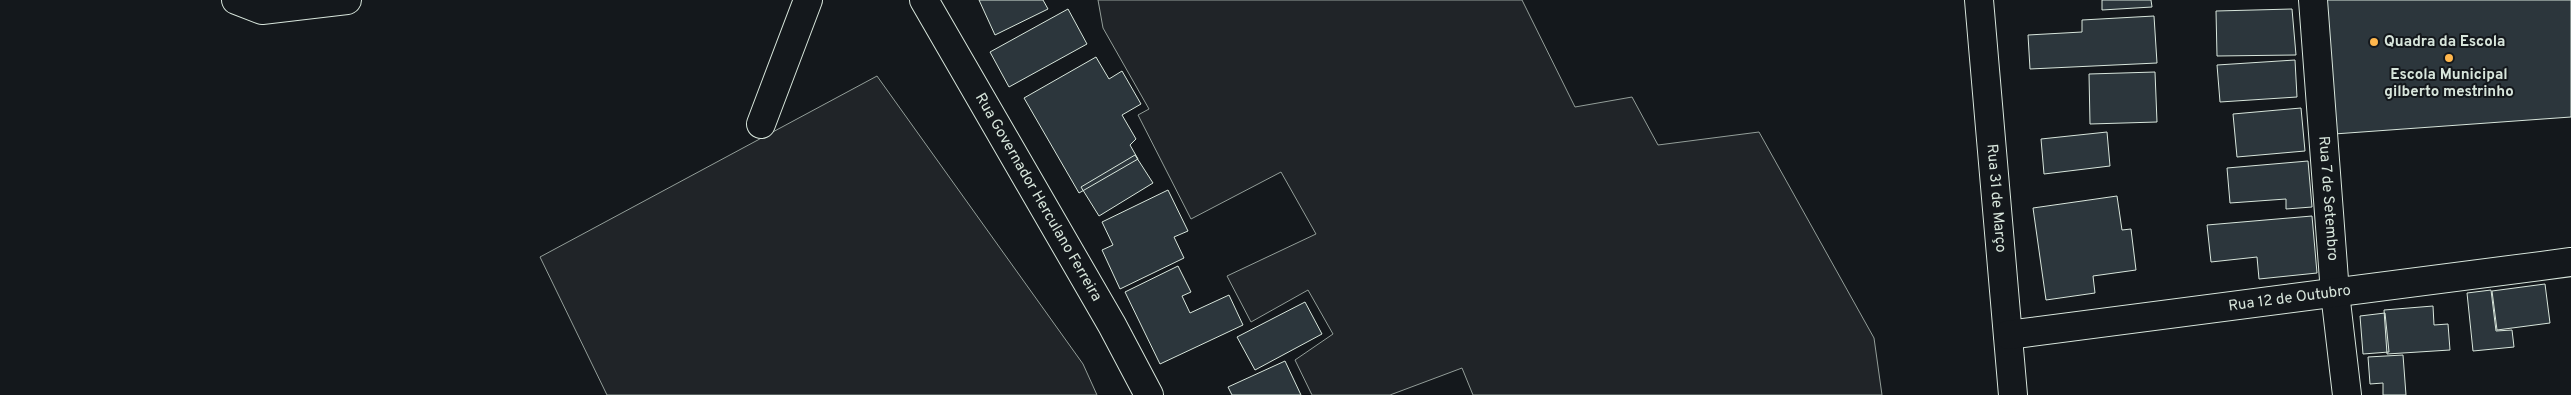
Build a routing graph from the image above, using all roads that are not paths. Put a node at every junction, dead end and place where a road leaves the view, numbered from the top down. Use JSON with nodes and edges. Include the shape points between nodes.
{"nodes":[{"id":1,"x":236,"y":0,"type":"edge"},
{"id":2,"x":347,"y":0,"type":"edge"},
{"id":3,"x":808,"y":0,"type":"edge"},
{"id":4,"x":924,"y":0,"type":"edge"},
{"id":5,"x":1979,"y":0,"type":"edge"},
{"id":6,"x":2313,"y":0,"type":"edge"},
{"id":7,"x":761,"y":124,"type":"dead end"},
{"id":8,"x":2571,"y":262,"type":"edge"},
{"id":9,"x":2335,"y":293,"type":"junction"},
{"id":10,"x":2008,"y":335,"type":"junction"},
{"id":11,"x":1149,"y":395,"type":"edge"},
{"id":12,"x":2013,"y":395,"type":"edge"},
{"id":13,"x":2347,"y":395,"type":"edge"}],
"edges":[{"from":1,"to":2,"type":"street","via":[[262,10]]},
{"from":3,"to":7,"type":"street"},
{"from":4,"to":11,"type":"street","name":"Rua Governador Herculano Ferreira","via":[[1107,316]]},
{"from":5,"to":10,"type":"street","name":"Rua 31 de Março"},
{"from":6,"to":9,"type":"street","name":"Rua 7 de Setembro"},
{"from":8,"to":9,"type":"street","name":"Rua 12 de Outubro"},
{"from":9,"to":10,"type":"street","name":"Rua 12 de Outubro"},
{"from":9,"to":13,"type":"street","name":"Rua 7 de Setembro"},
{"from":10,"to":12,"type":"street","name":"Rua 31 de Março"}]}
